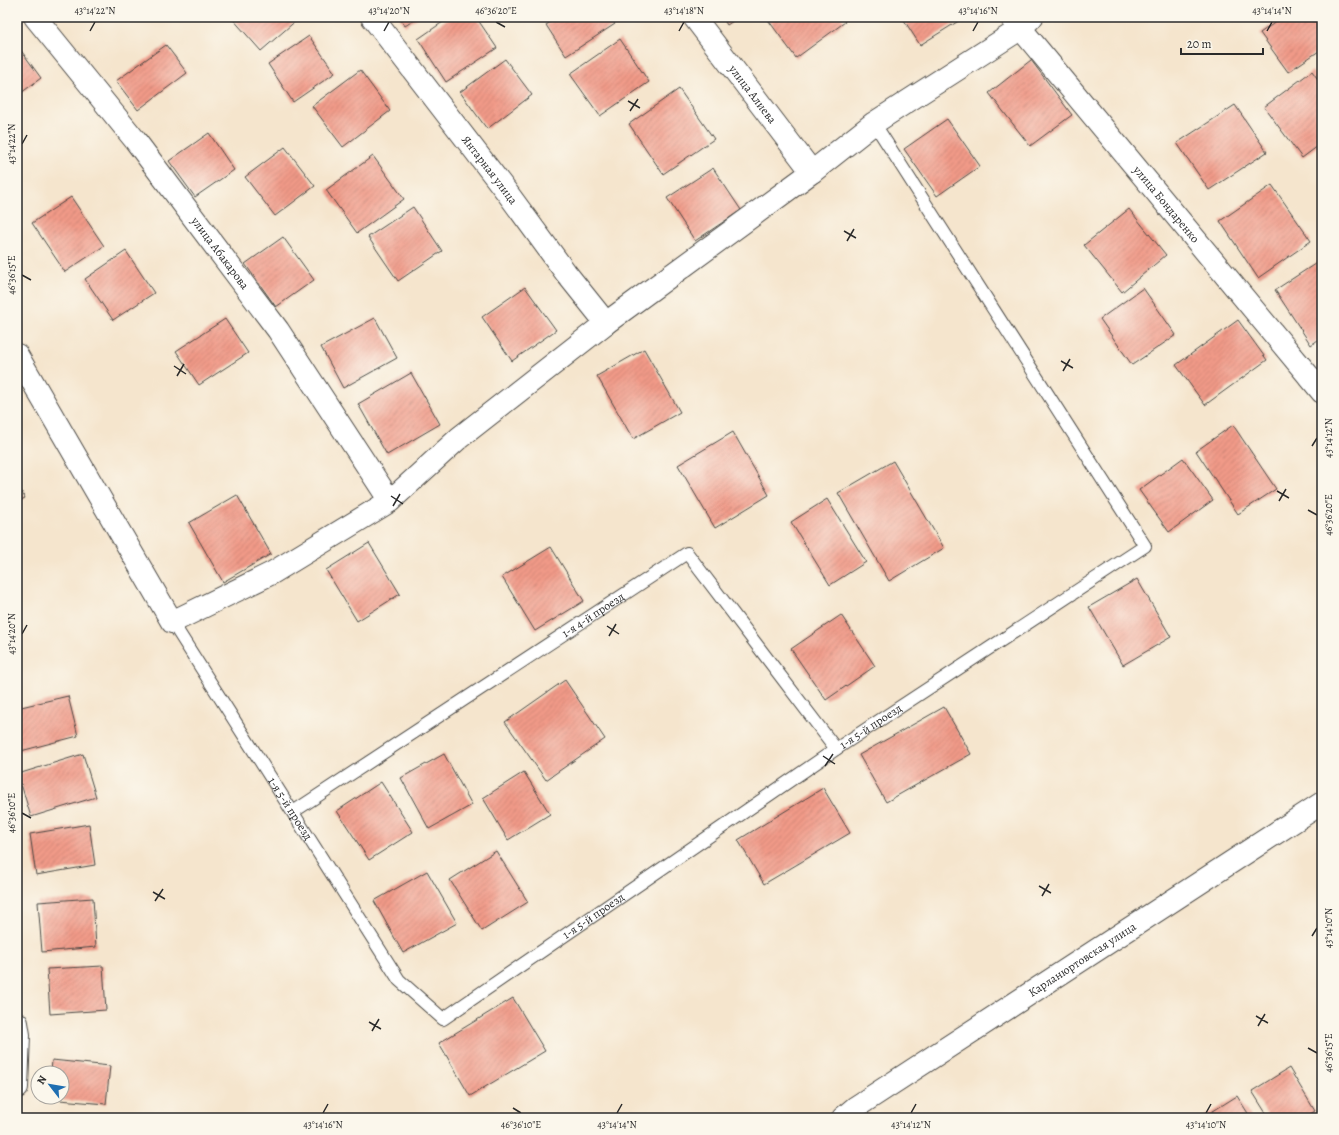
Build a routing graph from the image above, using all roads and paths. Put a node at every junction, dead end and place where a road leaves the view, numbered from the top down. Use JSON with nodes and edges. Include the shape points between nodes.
{"nodes":[{"id":1,"x":36,"y":17,"type":"edge"},
{"id":2,"x":372,"y":17,"type":"edge"},
{"id":3,"x":694,"y":17,"type":"edge"},
{"id":4,"x":1021,"y":21,"type":"edge"},
{"id":5,"x":874,"y":123,"type":"junction"},
{"id":6,"x":812,"y":172,"type":"junction"},
{"id":7,"x":606,"y":323,"type":"junction"},
{"id":8,"x":17,"y":355,"type":"edge"},
{"id":9,"x":1322,"y":392,"type":"edge"},
{"id":10,"x":390,"y":501,"type":"junction"},
{"id":11,"x":172,"y":622,"type":"junction"},
{"id":12,"x":836,"y":749,"type":"junction"},
{"id":13,"x":1322,"y":803,"type":"edge"},
{"id":14,"x":293,"y":812,"type":"junction"},
{"id":15,"x":17,"y":1023,"type":"edge"},
{"id":16,"x":17,"y":1086,"type":"edge"},
{"id":17,"x":843,"y":1118,"type":"edge"}],
"edges":[{"from":1,"to":10,"type":"street","name":"улица Абакарова","via":[[135,140],[278,330]]},
{"from":2,"to":7,"type":"street","name":"Янтарная улица"},
{"from":3,"to":6,"type":"street","name":"улица Алиева"},
{"from":4,"to":5,"type":"street"},
{"from":4,"to":9,"type":"street","name":"улица Бондаренко"},
{"from":5,"to":6,"type":"street"},
{"from":5,"to":12,"type":"lane","name":"1-я 5-й проезд","via":[[1145,546]]},
{"from":6,"to":7,"type":"street"},
{"from":7,"to":10,"type":"street","via":[[459,438]]},
{"from":8,"to":11,"type":"street"},
{"from":10,"to":11,"type":"street","via":[[272,573]]},
{"from":11,"to":14,"type":"lane","name":"1-я 5-й проезд"},
{"from":12,"to":14,"type":"lane","name":"1-я 4-й проезд","via":[[687,553]]},
{"from":12,"to":14,"type":"lane","name":"1-я 5-й проезд","via":[[443,1019],[399,980]]},
{"from":13,"to":17,"type":"street","name":"Карланюртовская улица","via":[[862,1103]]},
{"from":15,"to":16,"type":"street"}]}
